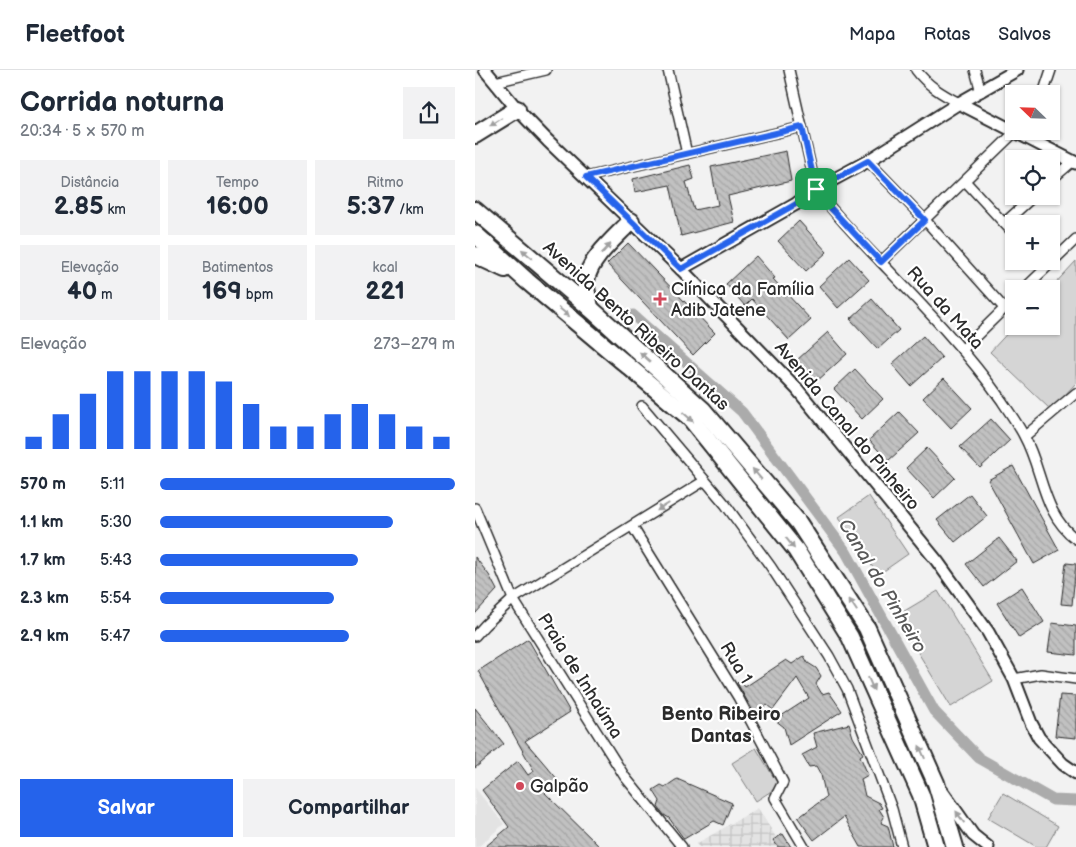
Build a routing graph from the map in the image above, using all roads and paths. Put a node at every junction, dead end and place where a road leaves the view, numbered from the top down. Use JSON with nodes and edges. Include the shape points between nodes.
{"nodes":[{"id":1,"x":485,"y":70,"type":"edge"},
{"id":2,"x":546,"y":70,"type":"edge"},
{"id":3,"x":668,"y":70,"type":"edge"},
{"id":4,"x":789,"y":70,"type":"edge"},
{"id":5,"x":916,"y":70,"type":"edge"},
{"id":6,"x":975,"y":70,"type":"edge"},
{"id":7,"x":1017,"y":70,"type":"edge"},
{"id":8,"x":1051,"y":70,"type":"edge"},
{"id":9,"x":495,"y":82,"type":"junction"},
{"id":10,"x":1046,"y":85,"type":"edge"},
{"id":11,"x":981,"y":92,"type":"junction"},
{"id":12,"x":959,"y":104,"type":"junction"},
{"id":13,"x":517,"y":109,"type":"junction"},
{"id":14,"x":802,"y":127,"type":"junction"},
{"id":15,"x":1005,"y":127,"type":"edge"},
{"id":16,"x":475,"y":135,"type":"edge"},
{"id":17,"x":1007,"y":140,"type":"edge"},
{"id":18,"x":1037,"y":140,"type":"edge"},
{"id":19,"x":687,"y":154,"type":"junction"},
{"id":20,"x":868,"y":161,"type":"junction"},
{"id":21,"x":1074,"y":162,"type":"edge"},
{"id":22,"x":1060,"y":173,"type":"edge"},
{"id":23,"x":586,"y":177,"type":"junction"},
{"id":24,"x":965,"y":181,"type":"junction"},
{"id":25,"x":816,"y":189,"type":"junction"},
{"id":26,"x":1024,"y":205,"type":"edge"},
{"id":27,"x":475,"y":210,"type":"edge"},
{"id":28,"x":925,"y":220,"type":"junction"},
{"id":29,"x":631,"y":222,"type":"junction"},
{"id":30,"x":1004,"y":223,"type":"joint"},
{"id":31,"x":475,"y":234,"type":"edge"},
{"id":32,"x":1076,"y":239,"type":"edge"},
{"id":33,"x":1060,"y":251,"type":"edge"},
{"id":34,"x":475,"y":255,"type":"edge"},
{"id":35,"x":881,"y":262,"type":"junction"},
{"id":36,"x":681,"y":269,"type":"junction"},
{"id":37,"x":527,"y":281,"type":"junction"},
{"id":38,"x":590,"y":308,"type":"junction"},
{"id":39,"x":1004,"y":308,"type":"joint"},
{"id":40,"x":962,"y":350,"type":"junction"},
{"id":41,"x":1076,"y":393,"type":"edge"},
{"id":42,"x":642,"y":406,"type":"dead end"},
{"id":43,"x":1025,"y":436,"type":"junction"},
{"id":44,"x":704,"y":481,"type":"junction"},
{"id":45,"x":475,"y":508,"type":"edge"},
{"id":46,"x":632,"y":526,"type":"junction"},
{"id":47,"x":1076,"y":539,"type":"edge"},
{"id":48,"x":513,"y":599,"type":"junction"},
{"id":49,"x":475,"y":636,"type":"edge"},
{"id":50,"x":1014,"y":679,"type":"junction"},
{"id":51,"x":1076,"y":679,"type":"edge"},
{"id":52,"x":1076,"y":773,"type":"edge"},
{"id":53,"x":936,"y":783,"type":"junction"},
{"id":54,"x":682,"y":847,"type":"edge"},
{"id":55,"x":804,"y":847,"type":"edge"},
{"id":56,"x":901,"y":847,"type":"edge"},
{"id":57,"x":937,"y":847,"type":"edge"},
{"id":58,"x":955,"y":847,"type":"edge"},
{"id":59,"x":988,"y":847,"type":"edge"}],
"edges":[{"from":1,"to":9,"type":"street","name":"Avenida Canal do Pinheiro"},
{"from":2,"to":9,"type":"street"},
{"from":3,"to":19,"type":"street"},
{"from":4,"to":14,"type":"street","name":"Rua da Mata"},
{"from":5,"to":12,"type":"street","via":[[934,89]]},
{"from":6,"to":11,"type":"street"},
{"from":7,"to":11,"type":"street"},
{"from":8,"to":10,"type":"street"},
{"from":9,"to":13,"type":"street","name":"Avenida Canal do Pinheiro"},
{"from":11,"to":12,"type":"street"},
{"from":12,"to":15,"type":"street"},
{"from":12,"to":20,"type":"street"},
{"from":13,"to":16,"type":"highway","one_way":true},
{"from":13,"to":23,"type":"street","name":"Avenida Canal do Pinheiro"},
{"from":14,"to":19,"type":"street"},
{"from":14,"to":25,"type":"street","name":"Rua da Mata"},
{"from":17,"to":24,"type":"street"},
{"from":18,"to":21,"type":"street"},
{"from":19,"to":23,"type":"street"},
{"from":20,"to":25,"type":"street"},
{"from":20,"to":28,"type":"street"},
{"from":21,"to":22,"type":"street"},
{"from":23,"to":29,"type":"street","name":"Avenida Canal do Pinheiro"},
{"from":24,"to":28,"type":"street"},
{"from":24,"to":30,"type":"street"},
{"from":25,"to":35,"type":"street","name":"Rua da Mata"},
{"from":25,"to":36,"type":"street","via":[[796,204]]},
{"from":26,"to":30,"type":"street"},
{"from":38,"to":27,"type":"highway","name":"Avenida Bento Ribeiro Dantas","one_way":true},
{"from":28,"to":35,"type":"street"},
{"from":28,"to":39,"type":"street"},
{"from":29,"to":36,"type":"street","name":"Avenida Canal do Pinheiro"},
{"from":38,"to":29,"type":"highway","one_way":true,"via":[[586,288],[589,270]]},
{"from":31,"to":37,"type":"highway","name":"Avenida Bento Ribeiro Dantas"},
{"from":32,"to":33,"type":"street"},
{"from":34,"to":37,"type":"highway"},
{"from":35,"to":40,"type":"street","name":"Rua da Mata"},
{"from":36,"to":50,"type":"street","name":"Avenida Canal do Pinheiro","via":[[803,396],[937,561],[988,632]]},
{"from":37,"to":57,"type":"highway","name":"Avenida Bento Ribeiro Dantas","one_way":true,"via":[[695,424],[796,550],[850,637],[921,795]]},
{"from":53,"to":38,"type":"highway","name":"Avenida Bento Ribeiro Dantas","one_way":true,"via":[[863,620],[809,537],[703,410]]},
{"from":39,"to":40,"type":"street"},
{"from":40,"to":43,"type":"street","name":"Rua da Mata"},
{"from":41,"to":43,"type":"street"},
{"from":42,"to":44,"type":"street"},
{"from":43,"to":47,"type":"street","name":"Rua da Mata","via":[[1051,509],[1058,522]]},
{"from":44,"to":46,"type":"street","one_way":true},
{"from":44,"to":56,"type":"street","via":[[771,567],[847,689],[892,809]]},
{"from":45,"to":48,"type":"street","name":"Praia de Inhaúma"},
{"from":46,"to":48,"type":"street"},
{"from":46,"to":55,"type":"street","name":"Rua 1","via":[[738,697],[783,782],[775,798]]},
{"from":48,"to":49,"type":"street"},
{"from":48,"to":54,"type":"street","name":"Praia de Inhaúma","via":[[625,777]]},
{"from":50,"to":51,"type":"street","via":[[1041,674]]},
{"from":50,"to":52,"type":"street","name":"Avenida Canal do Pinheiro","via":[[1039,738]]},
{"from":53,"to":58,"type":"highway","name":"Avenida Bento Ribeiro Dantas"},
{"from":59,"to":53,"type":"street","one_way":true,"via":[[973,835]]}]}
